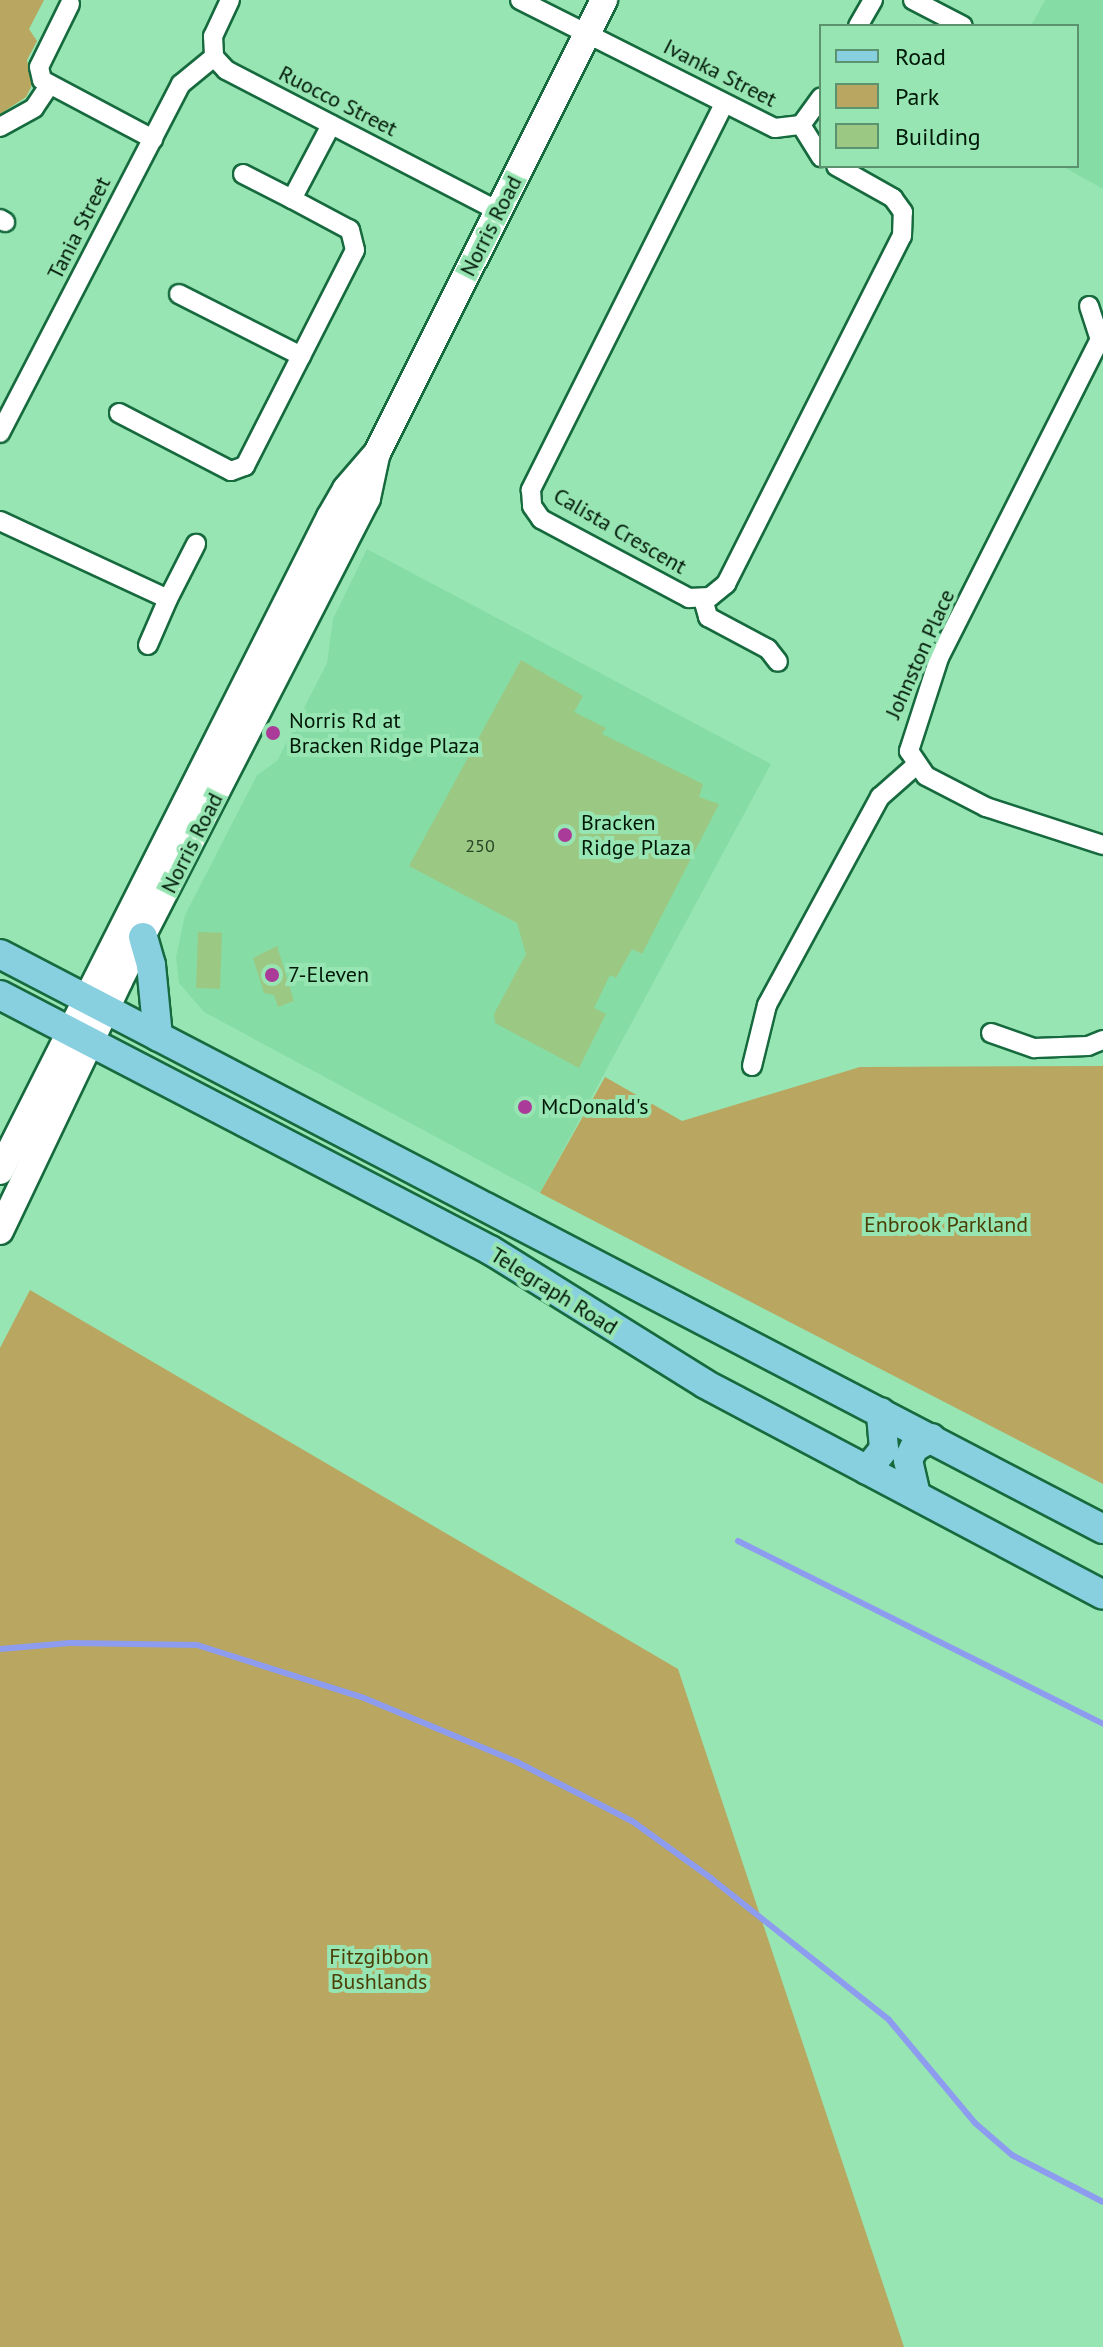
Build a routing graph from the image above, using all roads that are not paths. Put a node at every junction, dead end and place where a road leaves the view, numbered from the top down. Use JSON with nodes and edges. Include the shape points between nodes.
{"nodes":[{"id":1,"x":230,"y":0,"type":"edge"},
{"id":2,"x":520,"y":0,"type":"edge"},
{"id":3,"x":604,"y":0,"type":"edge"},
{"id":4,"x":873,"y":0,"type":"edge"},
{"id":5,"x":913,"y":0,"type":"edge"},
{"id":6,"x":70,"y":4,"type":"dead end"},
{"id":7,"x":859,"y":24,"type":"edge"},
{"id":8,"x":959,"y":24,"type":"edge"},
{"id":9,"x":589,"y":32,"type":"junction"},
{"id":10,"x":214,"y":57,"type":"junction"},
{"id":11,"x":48,"y":87,"type":"junction"},
{"id":12,"x":819,"y":100,"type":"edge"},
{"id":13,"x":724,"y":104,"type":"junction"},
{"id":14,"x":331,"y":125,"type":"junction"},
{"id":15,"x":801,"y":125,"type":"junction"},
{"id":16,"x":0,"y":127,"type":"edge"},
{"id":17,"x":153,"y":139,"type":"junction"},
{"id":18,"x":819,"y":154,"type":"edge"},
{"id":19,"x":840,"y":168,"type":"edge"},
{"id":20,"x":243,"y":174,"type":"dead end"},
{"id":21,"x":292,"y":199,"type":"junction"},
{"id":22,"x":498,"y":211,"type":"junction"},
{"id":23,"x":179,"y":294,"type":"dead end"},
{"id":24,"x":1089,"y":306,"type":"dead end"},
{"id":25,"x":1102,"y":339,"type":"edge"},
{"id":26,"x":301,"y":356,"type":"junction"},
{"id":27,"x":119,"y":413,"type":"dead end"},
{"id":28,"x":0,"y":433,"type":"edge"},
{"id":29,"x":377,"y":453,"type":"junction"},
{"id":30,"x":0,"y":521,"type":"edge"},
{"id":31,"x":196,"y":544,"type":"dead end"},
{"id":32,"x":168,"y":599,"type":"junction"},
{"id":33,"x":703,"y":599,"type":"junction"},
{"id":34,"x":148,"y":645,"type":"dead end"},
{"id":35,"x":778,"y":662,"type":"dead end"},
{"id":36,"x":915,"y":766,"type":"junction"},
{"id":37,"x":1103,"y":845,"type":"edge"},
{"id":38,"x":143,"y":937,"type":"junction"},
{"id":39,"x":0,"y":954,"type":"edge"},
{"id":40,"x":0,"y":995,"type":"edge"},
{"id":41,"x":95,"y":1004,"type":"junction"},
{"id":42,"x":991,"y":1033,"type":"dead end"},
{"id":43,"x":80,"y":1036,"type":"junction"},
{"id":44,"x":158,"y":1037,"type":"junction"},
{"id":45,"x":1103,"y":1040,"type":"edge"},
{"id":46,"x":752,"y":1066,"type":"dead end"},
{"id":47,"x":0,"y":1171,"type":"edge"},
{"id":48,"x":0,"y":1231,"type":"edge"},
{"id":49,"x":881,"y":1412,"type":"junction"},
{"id":50,"x":931,"y":1438,"type":"junction"},
{"id":51,"x":867,"y":1470,"type":"junction"},
{"id":52,"x":916,"y":1495,"type":"junction"},
{"id":53,"x":1103,"y":1529,"type":"edge"},
{"id":54,"x":1103,"y":1595,"type":"edge"}],
"edges":[{"from":1,"to":10,"type":"street","via":[[213,36]]},
{"from":2,"to":9,"type":"street","name":"Ivanka Street"},
{"from":3,"to":9,"type":"main road","name":"Norris Road"},
{"from":4,"to":7,"type":"street"},
{"from":5,"to":8,"type":"street"},
{"from":6,"to":11,"type":"street","via":[[39,67]]},
{"from":9,"to":13,"type":"street","name":"Ivanka Street"},
{"from":9,"to":22,"type":"main road","name":"Norris Road"},
{"from":10,"to":14,"type":"street","name":"Ruocco Street","via":[[226,70]]},
{"from":10,"to":17,"type":"street","name":"Tania Street","via":[[181,84]]},
{"from":11,"to":16,"type":"street","via":[[34,108]]},
{"from":11,"to":17,"type":"street"},
{"from":12,"to":15,"type":"street"},
{"from":13,"to":15,"type":"street","name":"Ivanka Street","via":[[775,128]]},
{"from":13,"to":33,"type":"street","name":"Calista Crescent","via":[[537,471],[531,499],[536,513],[552,526],[682,595]]},
{"from":14,"to":21,"type":"street"},
{"from":14,"to":22,"type":"street","name":"Ruocco Street"},
{"from":15,"to":18,"type":"street"},
{"from":17,"to":28,"type":"street","name":"Tania Street"},
{"from":19,"to":33,"type":"street","name":"Calista Crescent","via":[[893,198],[903,212],[902,236],[731,575],[718,594]]},
{"from":20,"to":21,"type":"street"},
{"from":21,"to":26,"type":"street","via":[[350,230],[357,240]]},
{"from":22,"to":29,"type":"main road","name":"Norris Road"},
{"from":23,"to":26,"type":"street"},
{"from":24,"to":25,"type":"street","name":"Johnston Place"},
{"from":25,"to":36,"type":"street","name":"Johnston Place","via":[[930,679],[909,743]]},
{"from":26,"to":27,"type":"street","via":[[239,471]]},
{"from":29,"to":38,"type":"main road","name":"Norris Road","via":[[367,498]]},
{"from":29,"to":41,"type":"main road","name":"Norris Road","via":[[330,517]]},
{"from":30,"to":32,"type":"street"},
{"from":31,"to":32,"type":"street"},
{"from":32,"to":34,"type":"street"},
{"from":33,"to":35,"type":"street","via":[[708,617],[768,649]]},
{"from":36,"to":37,"type":"street","via":[[986,807]]},
{"from":36,"to":46,"type":"street","via":[[880,797],[767,1005]]},
{"from":38,"to":41,"type":"main road","name":"Norris Road"},
{"from":38,"to":44,"type":"main road"},
{"from":39,"to":41,"type":"main road","name":"Telegraph Road"},
{"from":40,"to":43,"type":"main road","name":"Telegraph Road"},
{"from":41,"to":43,"type":"main road","name":"Norris Road"},
{"from":41,"to":44,"type":"main road","name":"Telegraph Road"},
{"from":42,"to":45,"type":"street","via":[[1034,1048],[1088,1046]]},
{"from":43,"to":47,"type":"main road","name":"Norris Road"},
{"from":43,"to":48,"type":"main road","name":"Norris Road"},
{"from":43,"to":51,"type":"main road","name":"Telegraph Road","via":[[490,1250],[669,1363]]},
{"from":44,"to":49,"type":"main road","name":"Telegraph Road"},
{"from":49,"to":50,"type":"main road","name":"Telegraph Road"},
{"from":49,"to":51,"type":"main road","via":[[884,1449]]},
{"from":50,"to":52,"type":"main road","via":[[914,1448],[908,1460]]},
{"from":50,"to":53,"type":"main road","name":"Telegraph Road"},
{"from":51,"to":52,"type":"main road","name":"Telegraph Road"},
{"from":52,"to":54,"type":"main road","name":"Telegraph Road"}]}
